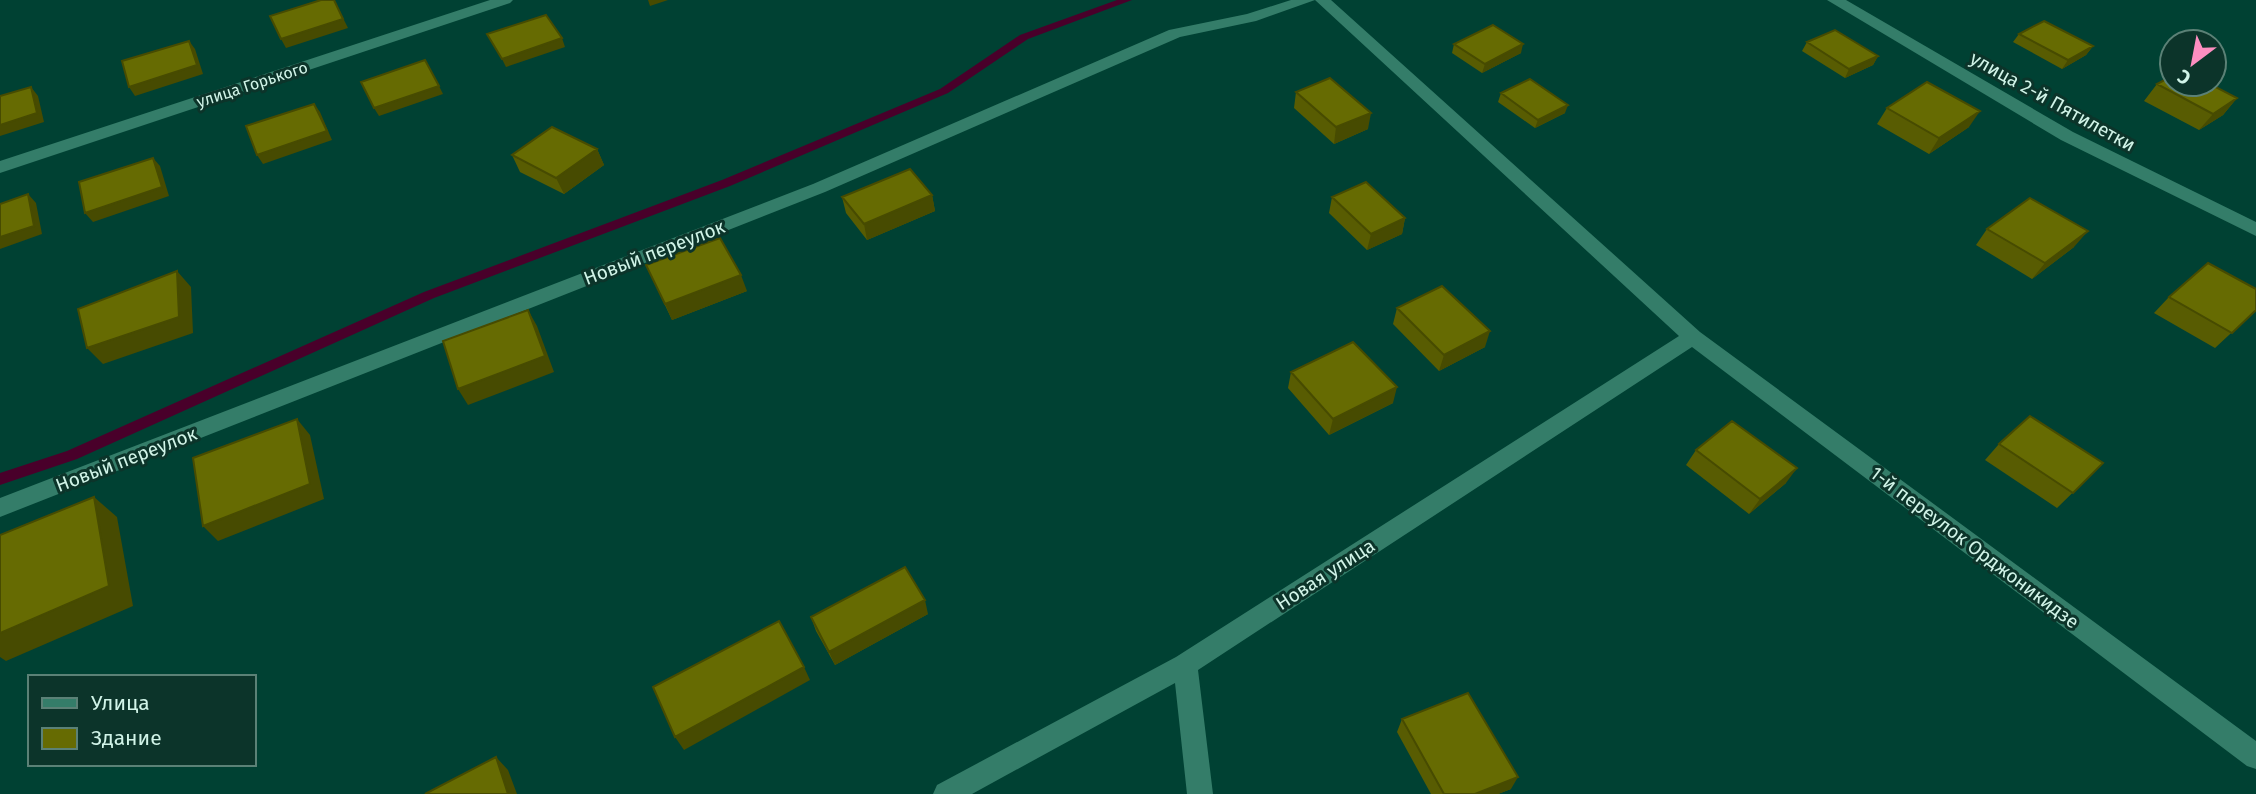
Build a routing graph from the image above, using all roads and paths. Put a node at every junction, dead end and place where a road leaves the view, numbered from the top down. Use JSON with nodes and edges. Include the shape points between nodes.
{"nodes":[{"id":1,"x":505,"y":0,"type":"edge"},
{"id":2,"x":1307,"y":0,"type":"edge"},
{"id":3,"x":1322,"y":0,"type":"edge"},
{"id":4,"x":1835,"y":0,"type":"edge"},
{"id":5,"x":0,"y":167,"type":"edge"},
{"id":6,"x":2256,"y":230,"type":"edge"},
{"id":7,"x":1693,"y":337,"type":"junction"},
{"id":8,"x":0,"y":508,"type":"edge"},
{"id":9,"x":1185,"y":665,"type":"junction"},
{"id":10,"x":2256,"y":757,"type":"edge"},
{"id":11,"x":946,"y":794,"type":"edge"},
{"id":12,"x":1200,"y":794,"type":"edge"}],
"edges":[{"from":1,"to":5,"type":"street","name":"улица Горького"},
{"from":2,"to":8,"type":"street","name":"Новый переулок","via":[[1250,18],[1175,33],[819,188]]},
{"from":3,"to":7,"type":"street","name":"1-й переулок Орджоникидзе"},
{"from":4,"to":6,"type":"street","name":"улица 2-й Пятилетки","via":[[2067,136]]},
{"from":7,"to":9,"type":"street","name":"Новая улица"},
{"from":7,"to":10,"type":"street","name":"1-й переулок Орджоникидзе"},
{"from":9,"to":11,"type":"street","name":"Новая улица"},
{"from":9,"to":12,"type":"street"}]}
